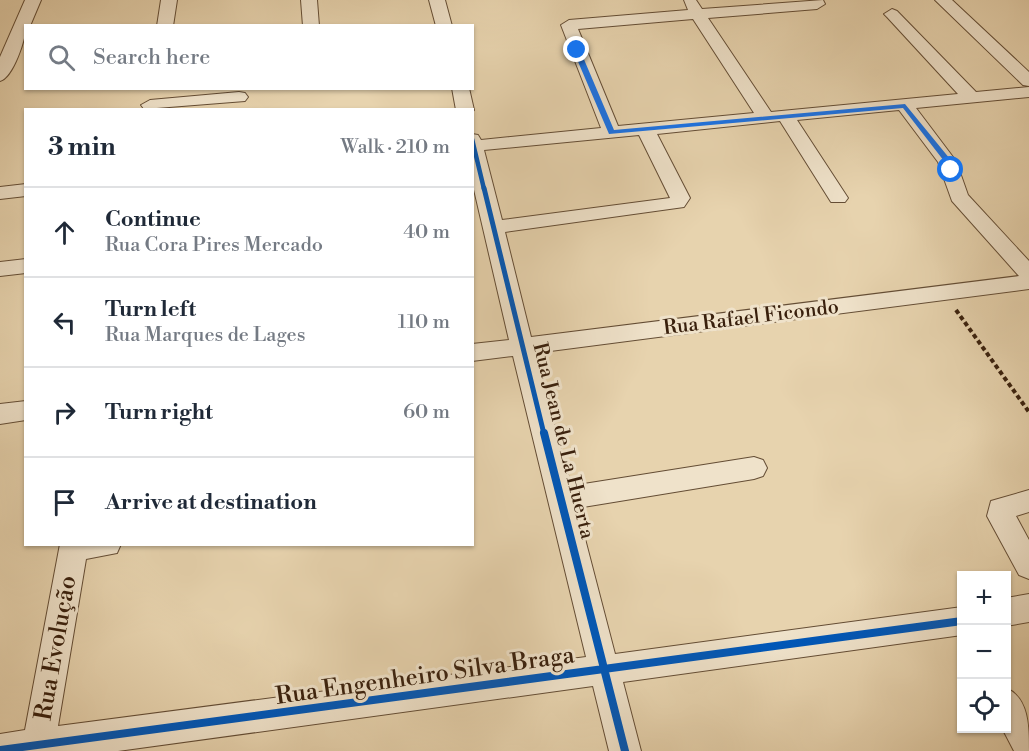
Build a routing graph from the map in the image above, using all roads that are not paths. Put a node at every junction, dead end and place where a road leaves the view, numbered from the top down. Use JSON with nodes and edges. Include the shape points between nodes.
{"nodes":[{"id":1,"x":33,"y":0,"type":"edge"},
{"id":2,"x":169,"y":0,"type":"edge"},
{"id":3,"x":309,"y":0,"type":"edge"},
{"id":4,"x":437,"y":0,"type":"edge"},
{"id":5,"x":943,"y":0,"type":"edge"},
{"id":6,"x":816,"y":2,"type":"edge"},
{"id":7,"x":693,"y":6,"type":"edge"},
{"id":8,"x":892,"y":14,"type":"dead end"},
{"id":9,"x":165,"y":24,"type":"edge"},
{"id":10,"x":311,"y":24,"type":"edge"},
{"id":11,"x":443,"y":24,"type":"edge"},
{"id":12,"x":0,"y":76,"type":"edge"},
{"id":13,"x":1029,"y":81,"type":"edge"},
{"id":14,"x":460,"y":90,"type":"edge"},
{"id":15,"x":1029,"y":92,"type":"edge"},
{"id":16,"x":239,"y":97,"type":"dead end"},
{"id":17,"x":972,"y":98,"type":"junction"},
{"id":18,"x":151,"y":101,"type":"edge"},
{"id":19,"x":905,"y":106,"type":"junction"},
{"id":20,"x":465,"y":108,"type":"edge"},
{"id":21,"x":777,"y":118,"type":"junction"},
{"id":22,"x":646,"y":130,"type":"junction"},
{"id":23,"x":612,"y":133,"type":"junction"},
{"id":24,"x":474,"y":144,"type":"edge"},
{"id":25,"x":474,"y":148,"type":"edge"},
{"id":26,"x":24,"y":190,"type":"edge"},
{"id":27,"x":0,"y":193,"type":"edge"},
{"id":28,"x":838,"y":198,"type":"dead end"},
{"id":29,"x":495,"y":227,"type":"junction"},
{"id":30,"x":24,"y":266,"type":"edge"},
{"id":31,"x":0,"y":269,"type":"edge"},
{"id":32,"x":1029,"y":274,"type":"edge"},
{"id":33,"x":1029,"y":282,"type":"edge"},
{"id":34,"x":522,"y":347,"type":"junction"},
{"id":35,"x":474,"y":353,"type":"edge"},
{"id":36,"x":24,"y":410,"type":"edge"},
{"id":37,"x":0,"y":414,"type":"edge"},
{"id":38,"x":754,"y":468,"type":"dead end"},
{"id":39,"x":561,"y":499,"type":"junction"},
{"id":40,"x":1029,"y":501,"type":"edge"},
{"id":41,"x":74,"y":547,"type":"edge"},
{"id":42,"x":1029,"y":566,"type":"edge"},
{"id":43,"x":1029,"y":608,"type":"edge"},
{"id":44,"x":1011,"y":611,"type":"edge"},
{"id":45,"x":957,"y":622,"type":"edge"},
{"id":46,"x":605,"y":670,"type":"junction"},
{"id":47,"x":1011,"y":712,"type":"edge"},
{"id":48,"x":1029,"y":746,"type":"edge"},
{"id":49,"x":39,"y":747,"type":"edge"},
{"id":50,"x":0,"y":750,"type":"edge"},
{"id":51,"x":625,"y":751,"type":"edge"}],
"edges":[{"from":1,"to":12,"type":"street"},
{"from":2,"to":9,"type":"street"},
{"from":3,"to":10,"type":"street"},
{"from":4,"to":11,"type":"street"},
{"from":5,"to":13,"type":"street"},
{"from":6,"to":7,"type":"street"},
{"from":7,"to":21,"type":"street"},
{"from":7,"to":23,"type":"street","via":[[569,26]]},
{"from":8,"to":17,"type":"street"},
{"from":14,"to":20,"type":"street"},
{"from":15,"to":17,"type":"street"},
{"from":16,"to":18,"type":"street"},
{"from":17,"to":19,"type":"street"},
{"from":19,"to":21,"type":"street"},
{"from":19,"to":32,"type":"street","via":[[947,161],[959,197]]},
{"from":21,"to":22,"type":"street"},
{"from":21,"to":28,"type":"street"},
{"from":22,"to":23,"type":"street"},
{"from":22,"to":29,"type":"street","via":[[680,198],[677,203]]},
{"from":23,"to":24,"type":"street"},
{"from":25,"to":29,"type":"street","name":"Rua Jean de La Huerta"},
{"from":26,"to":27,"type":"street"},
{"from":29,"to":34,"type":"street","name":"Rua Jean de La Huerta"},
{"from":30,"to":31,"type":"street"},
{"from":33,"to":34,"type":"street","name":"Rua Rafael Ficondo"},
{"from":34,"to":35,"type":"street","name":"Rua Rafael Ficondo"},
{"from":34,"to":39,"type":"street","name":"Rua Jean de La Huerta"},
{"from":36,"to":37,"type":"street"},
{"from":38,"to":39,"type":"street"},
{"from":39,"to":46,"type":"street","name":"Rua Jean de La Huerta"},
{"from":40,"to":42,"type":"street","via":[[1000,509]]},
{"from":41,"to":49,"type":"street","name":"Rua Evolução"},
{"from":43,"to":44,"type":"street"},
{"from":45,"to":46,"type":"street","name":"Rua Engenheiro Silva Braga"},
{"from":46,"to":49,"type":"street","name":"Rua Engenheiro Silva Braga"},
{"from":46,"to":51,"type":"street","name":"Rua Jean de La Huerta"},
{"from":47,"to":48,"type":"street"},
{"from":49,"to":50,"type":"street","name":"Rua Engenheiro Silva Braga"}]}
